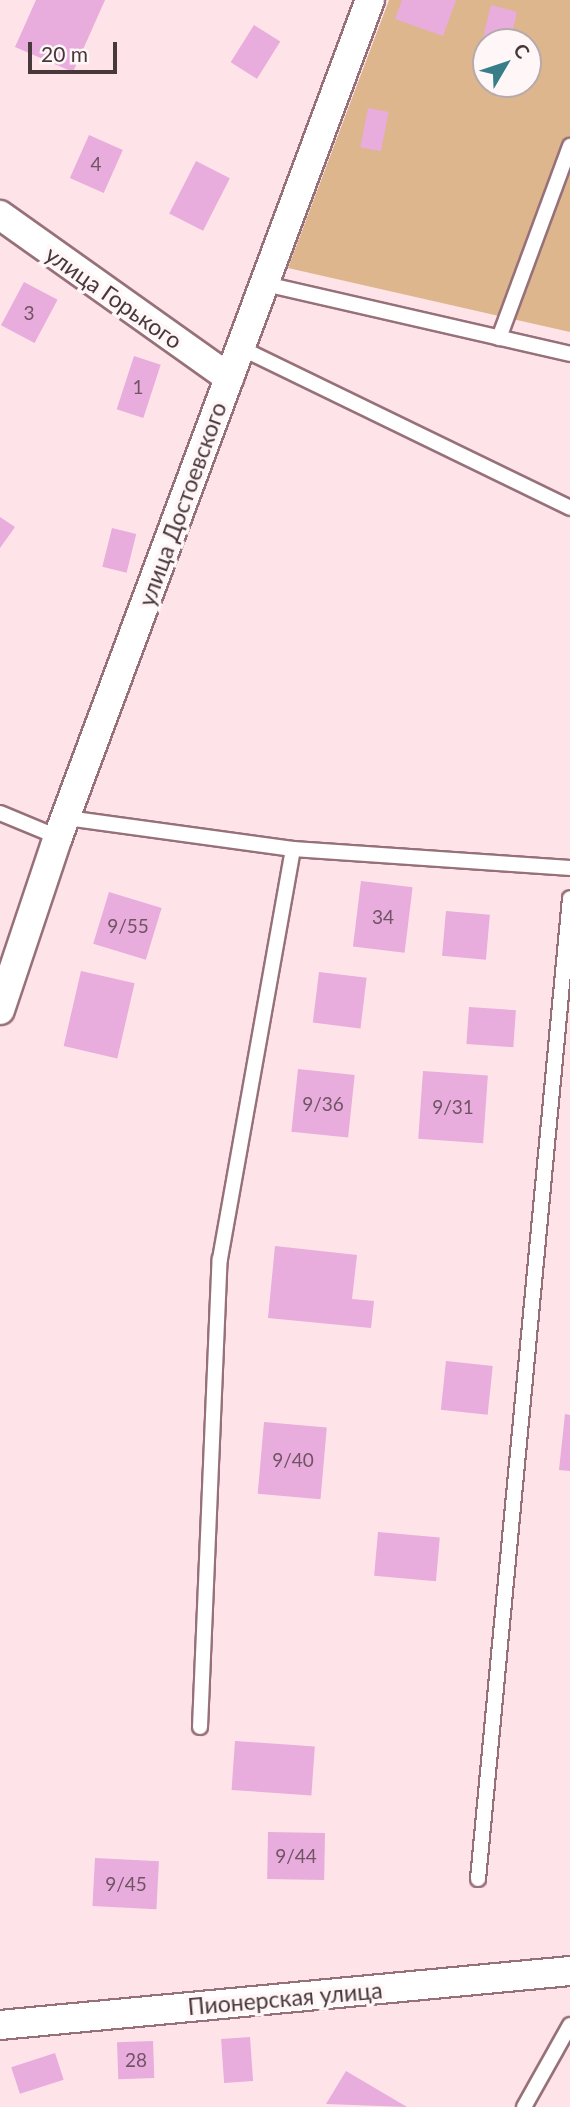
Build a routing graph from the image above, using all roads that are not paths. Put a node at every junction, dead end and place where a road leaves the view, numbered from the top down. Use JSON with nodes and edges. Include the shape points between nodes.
{"nodes":[{"id":1,"x":370,"y":0,"type":"edge"},
{"id":2,"x":570,"y":146,"type":"edge"},
{"id":3,"x":0,"y":215,"type":"edge"},
{"id":4,"x":265,"y":284,"type":"junction"},
{"id":5,"x":499,"y":338,"type":"junction"},
{"id":6,"x":241,"y":348,"type":"junction"},
{"id":7,"x":570,"y":354,"type":"edge"},
{"id":8,"x":229,"y":378,"type":"junction"},
{"id":9,"x":570,"y":508,"type":"edge"},
{"id":10,"x":0,"y":813,"type":"edge"},
{"id":11,"x":62,"y":828,"type":"junction"},
{"id":12,"x":293,"y":849,"type":"junction"},
{"id":13,"x":570,"y":868,"type":"edge"},
{"id":14,"x":570,"y":898,"type":"edge"},
{"id":15,"x":0,"y":1010,"type":"edge"},
{"id":16,"x":200,"y":1727,"type":"dead end"},
{"id":17,"x":478,"y":1879,"type":"dead end"},
{"id":18,"x":570,"y":1971,"type":"edge"},
{"id":19,"x":0,"y":2025,"type":"edge"},
{"id":20,"x":570,"y":2025,"type":"edge"},
{"id":21,"x":524,"y":2107,"type":"edge"}],
"edges":[{"from":1,"to":4,"type":"street","name":"улица Достоевского"},
{"from":2,"to":5,"type":"lane"},
{"from":3,"to":8,"type":"street","name":"улица Горького"},
{"from":4,"to":5,"type":"lane"},
{"from":4,"to":6,"type":"street","name":"улица Достоевского"},
{"from":5,"to":7,"type":"lane"},
{"from":6,"to":8,"type":"street","name":"улица Достоевского"},
{"from":6,"to":9,"type":"lane"},
{"from":8,"to":11,"type":"street","name":"улица Достоевского"},
{"from":10,"to":11,"type":"lane"},
{"from":11,"to":12,"type":"lane"},
{"from":11,"to":15,"type":"street","name":"улица Достоевского"},
{"from":12,"to":13,"type":"lane"},
{"from":12,"to":16,"type":"lane","via":[[220,1259]]},
{"from":14,"to":17,"type":"lane"},
{"from":18,"to":19,"type":"street","name":"Пионерская улица"},
{"from":20,"to":21,"type":"lane"}]}
